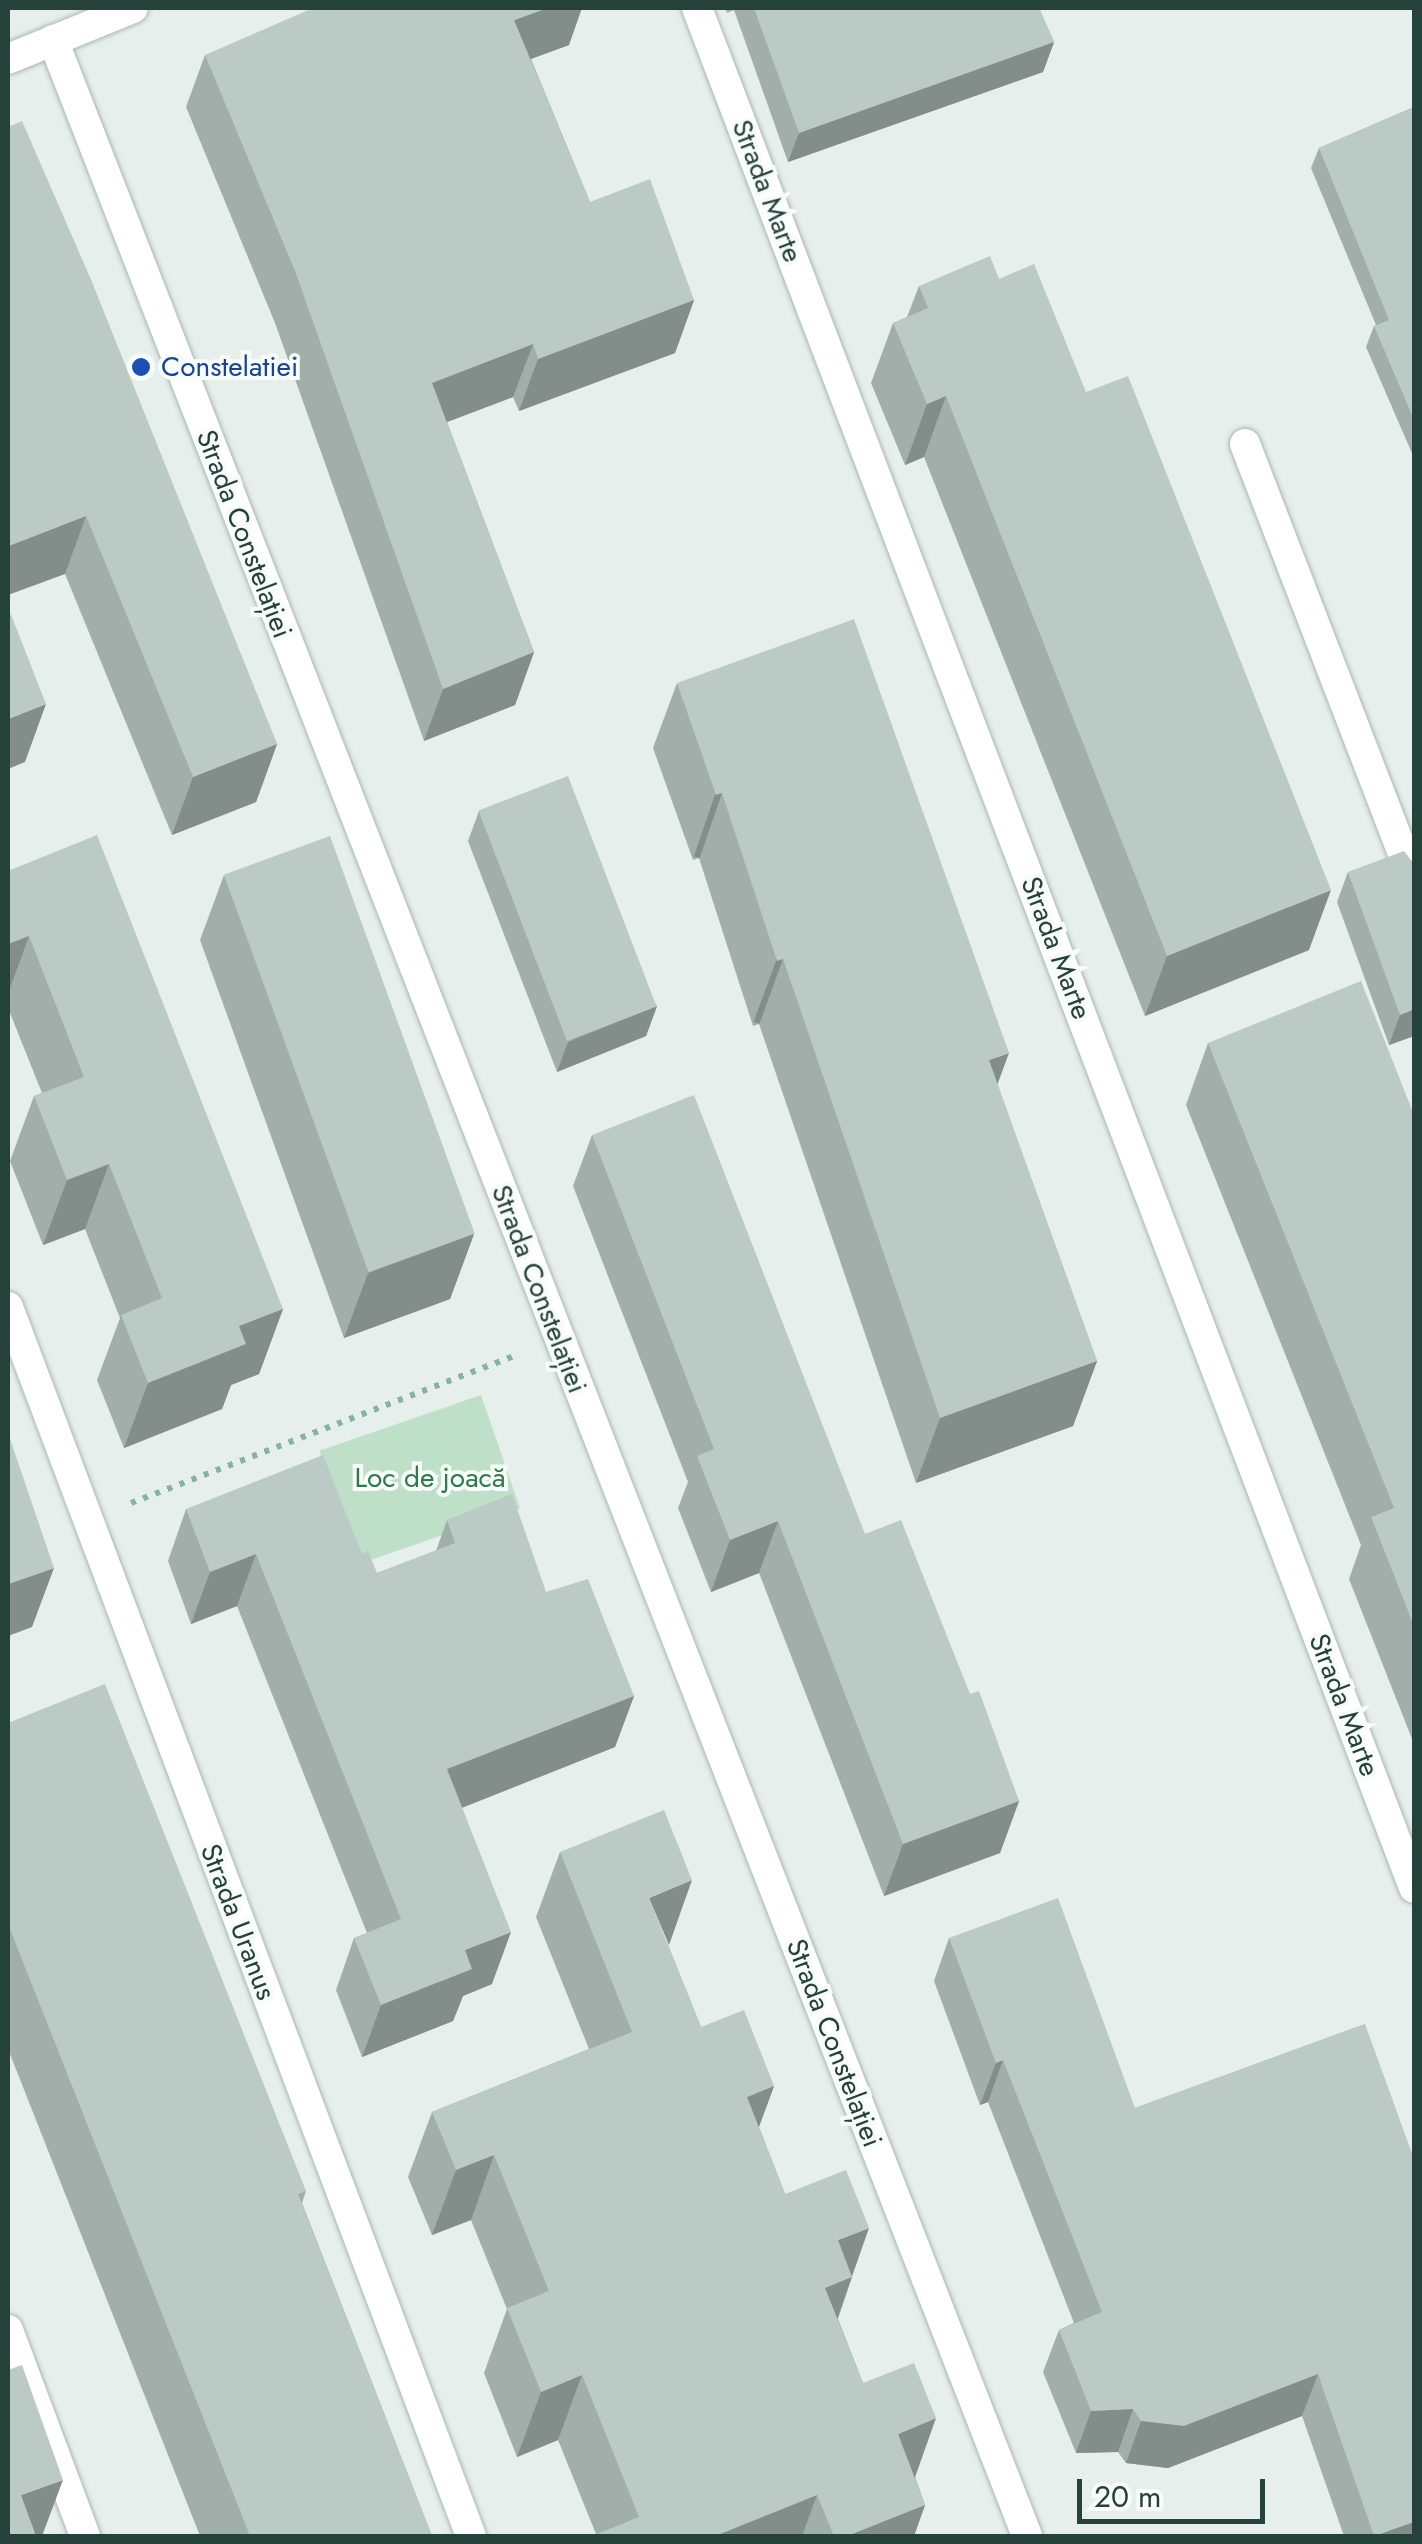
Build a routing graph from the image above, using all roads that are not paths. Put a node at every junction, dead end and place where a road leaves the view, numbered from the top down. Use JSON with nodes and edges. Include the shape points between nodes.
{"nodes":[{"id":1,"x":134,"y":8,"type":"edge"},
{"id":2,"x":697,"y":8,"type":"edge"},
{"id":3,"x":53,"y":40,"type":"junction"},
{"id":4,"x":8,"y":60,"type":"edge"},
{"id":5,"x":1245,"y":444,"type":"dead end"},
{"id":6,"x":1414,"y":883,"type":"edge"},
{"id":7,"x":8,"y":1307,"type":"edge"},
{"id":8,"x":1414,"y":1888,"type":"edge"},
{"id":9,"x":8,"y":2330,"type":"edge"},
{"id":10,"x":85,"y":2536,"type":"edge"},
{"id":11,"x":471,"y":2536,"type":"edge"},
{"id":12,"x":1027,"y":2536,"type":"edge"}],
"edges":[{"from":1,"to":3,"type":"street"},
{"from":2,"to":8,"type":"street","name":"Strada Marte"},
{"from":3,"to":4,"type":"street"},
{"from":3,"to":12,"type":"street","name":"Strada Constelației"},
{"from":5,"to":6,"type":"street"},
{"from":7,"to":11,"type":"street","name":"Strada Uranus"},
{"from":9,"to":10,"type":"street"}]}
